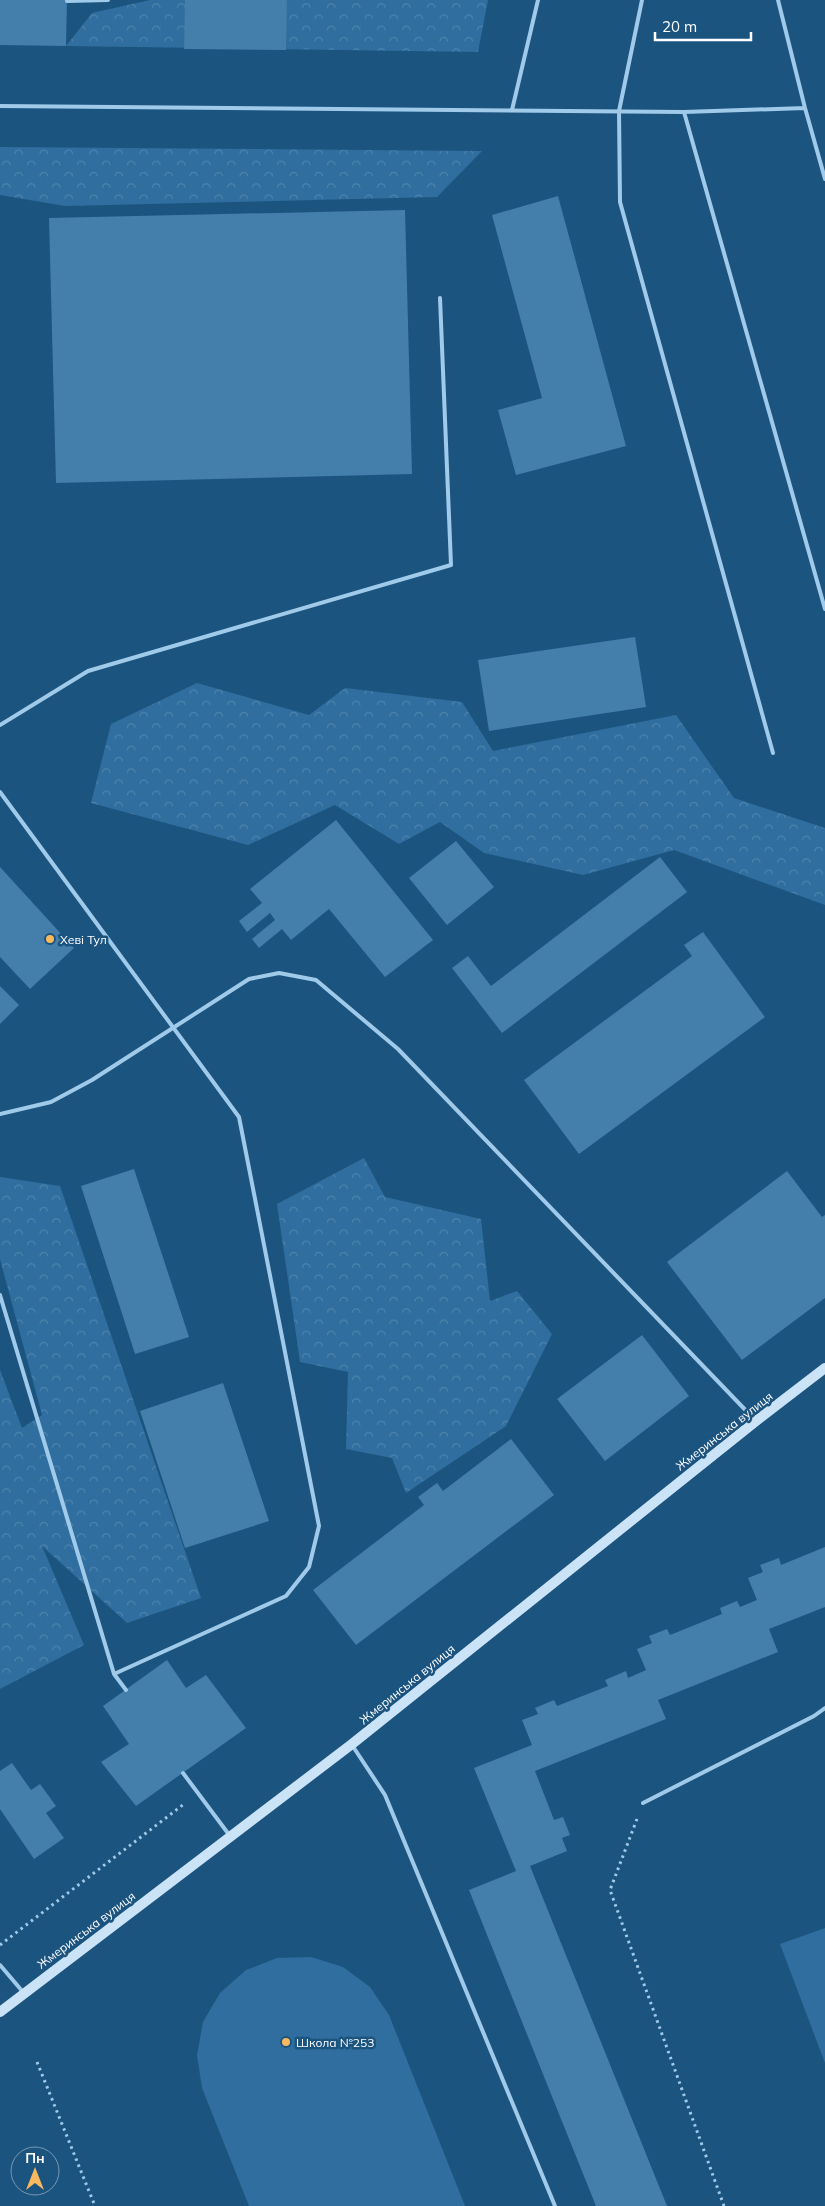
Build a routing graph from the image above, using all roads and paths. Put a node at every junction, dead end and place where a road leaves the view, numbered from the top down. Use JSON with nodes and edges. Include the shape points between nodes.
{"nodes":[{"id":1,"x":108,"y":0,"type":"edge"},
{"id":2,"x":538,"y":0,"type":"edge"},
{"id":3,"x":642,"y":0,"type":"edge"},
{"id":4,"x":778,"y":0,"type":"edge"},
{"id":5,"x":67,"y":1,"type":"edge"},
{"id":6,"x":0,"y":106,"type":"edge"},
{"id":7,"x":805,"y":108,"type":"junction"},
{"id":8,"x":512,"y":110,"type":"junction"},
{"id":9,"x":619,"y":111,"type":"junction"},
{"id":10,"x":684,"y":112,"type":"junction"},
{"id":11,"x":825,"y":179,"type":"edge"},
{"id":12,"x":440,"y":298,"type":"dead end"},
{"id":13,"x":825,"y":609,"type":"edge"},
{"id":14,"x":0,"y":725,"type":"edge"},
{"id":15,"x":773,"y":754,"type":"dead end"},
{"id":16,"x":0,"y":792,"type":"edge"},
{"id":17,"x":172,"y":1028,"type":"junction"},
{"id":18,"x":0,"y":1114,"type":"edge"},
{"id":19,"x":0,"y":1296,"type":"edge"},
{"id":20,"x":825,"y":1368,"type":"edge"},
{"id":21,"x":756,"y":1421,"type":"junction"},
{"id":22,"x":114,"y":1674,"type":"junction"},
{"id":23,"x":126,"y":1690,"type":"dead end"},
{"id":24,"x":825,"y":1708,"type":"edge"},
{"id":25,"x":352,"y":1744,"type":"junction"},
{"id":26,"x":183,"y":1772,"type":"dead end"},
{"id":27,"x":198,"y":1794,"type":"junction"},
{"id":28,"x":643,"y":1803,"type":"joint"},
{"id":29,"x":230,"y":1836,"type":"junction"},
{"id":30,"x":0,"y":1945,"type":"edge"},
{"id":31,"x":0,"y":1966,"type":"edge"},
{"id":32,"x":24,"y":1993,"type":"junction"},
{"id":33,"x":0,"y":2012,"type":"edge"},
{"id":34,"x":38,"y":2062,"type":"dead end"},
{"id":35,"x":95,"y":2206,"type":"edge"},
{"id":36,"x":555,"y":2206,"type":"edge"},
{"id":37,"x":724,"y":2206,"type":"edge"}],
"edges":[{"from":1,"to":5,"type":"lane"},
{"from":2,"to":8,"type":"lane"},
{"from":3,"to":9,"type":"lane"},
{"from":4,"to":7,"type":"lane"},
{"from":6,"to":8,"type":"lane"},
{"from":7,"to":10,"type":"lane"},
{"from":7,"to":11,"type":"lane"},
{"from":8,"to":9,"type":"lane"},
{"from":9,"to":10,"type":"lane"},
{"from":9,"to":15,"type":"lane","via":[[620,202]]},
{"from":10,"to":13,"type":"lane"},
{"from":12,"to":14,"type":"lane","via":[[451,565],[88,671]]},
{"from":16,"to":17,"type":"lane"},
{"from":17,"to":18,"type":"lane","via":[[92,1080],[51,1102]]},
{"from":17,"to":21,"type":"lane","via":[[250,979],[279,973],[316,980],[398,1049]]},
{"from":17,"to":22,"type":"lane","via":[[239,1117],[320,1526],[309,1567],[286,1596]]},
{"from":19,"to":22,"type":"lane"},
{"from":20,"to":21,"type":"main road","name":"Жмеринська вулиця"},
{"from":21,"to":25,"type":"main road","name":"Жмеринська вулиця"},
{"from":22,"to":23,"type":"lane"},
{"from":24,"to":28,"type":"lane"},
{"from":25,"to":29,"type":"main road","name":"Жмеринська вулиця"},
{"from":25,"to":36,"type":"lane","via":[[385,1795]]},
{"from":26,"to":27,"type":"lane"},
{"from":27,"to":29,"type":"lane"},
{"from":27,"to":30,"type":"path"},
{"from":28,"to":37,"type":"path","via":[[610,1890]]},
{"from":29,"to":32,"type":"main road","name":"Жмеринська вулиця"},
{"from":31,"to":32,"type":"lane"},
{"from":32,"to":33,"type":"main road","name":"Жмеринська вулиця"},
{"from":34,"to":35,"type":"path"}]}
